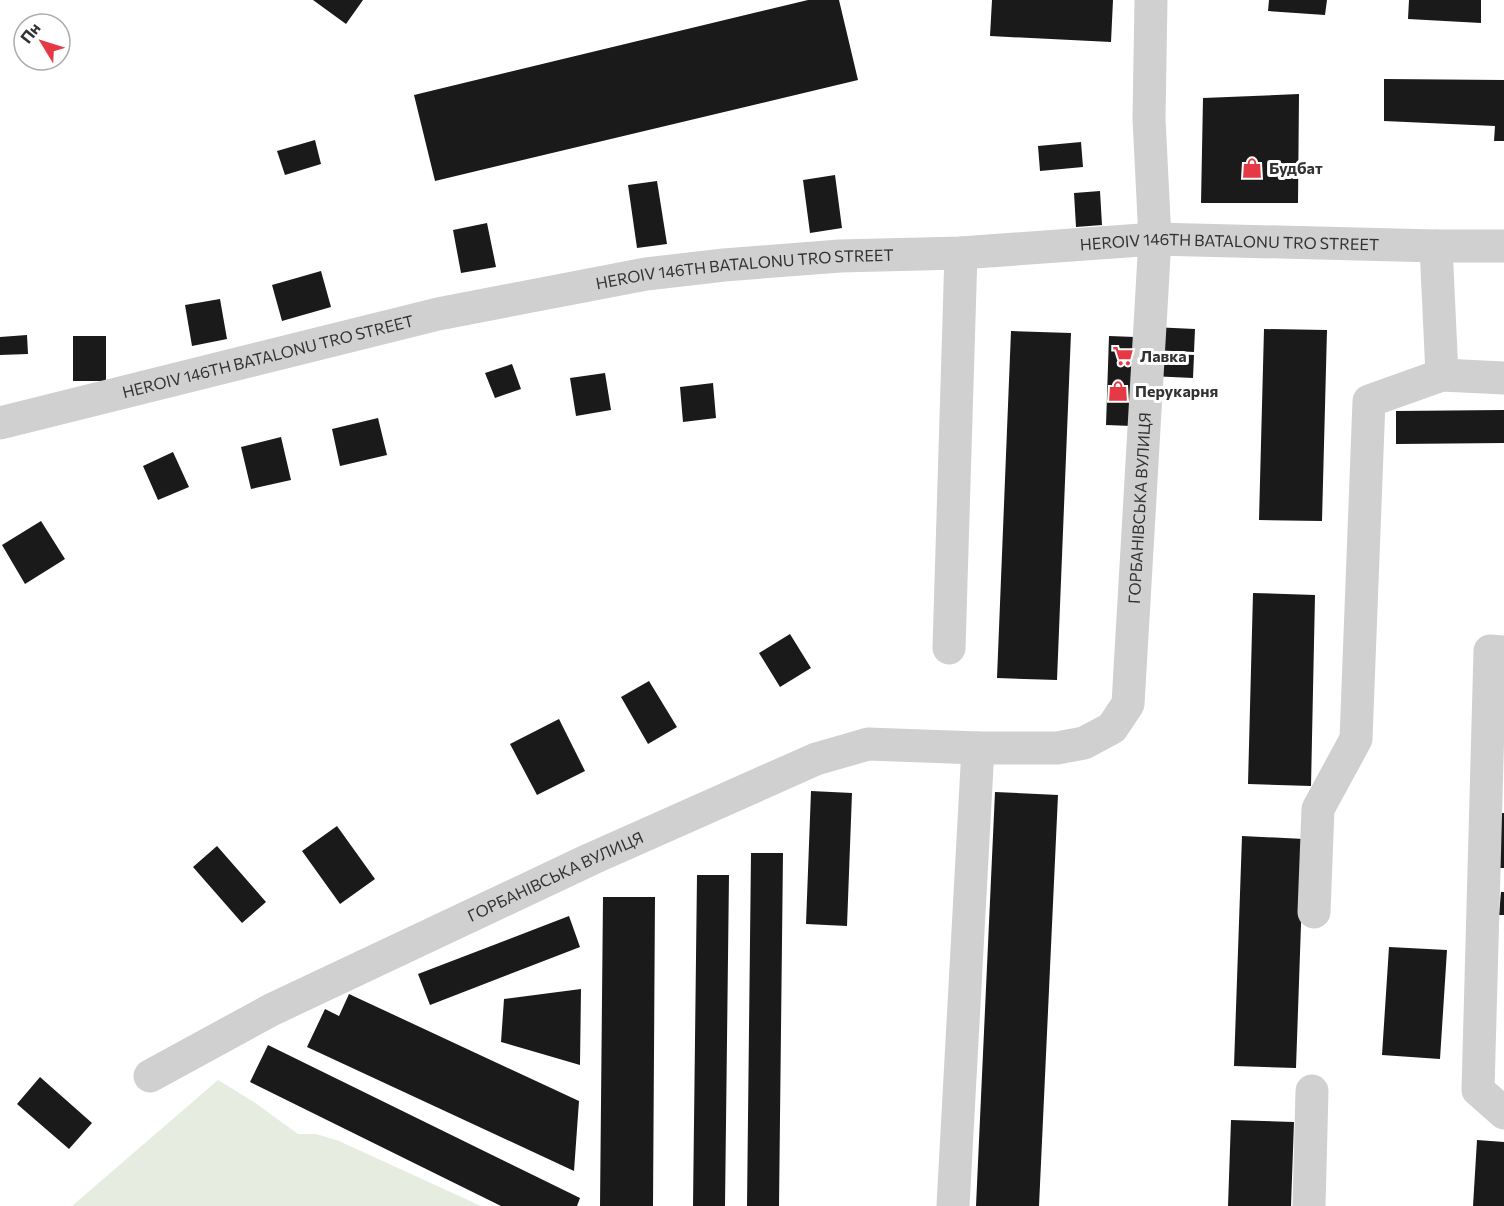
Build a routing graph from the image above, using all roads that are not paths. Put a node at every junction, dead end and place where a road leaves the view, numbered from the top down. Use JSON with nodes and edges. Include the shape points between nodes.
{"nodes":[{"id":1,"x":1151,"y":0,"type":"edge"},
{"id":2,"x":1155,"y":239,"type":"junction"},
{"id":3,"x":1436,"y":246,"type":"junction"},
{"id":4,"x":1504,"y":246,"type":"edge"},
{"id":5,"x":961,"y":253,"type":"junction"},
{"id":6,"x":1442,"y":375,"type":"junction"},
{"id":7,"x":1504,"y":378,"type":"edge"},
{"id":8,"x":0,"y":423,"type":"edge"},
{"id":9,"x":949,"y":648,"type":"dead end"},
{"id":10,"x":1504,"y":652,"type":"edge"},
{"id":11,"x":978,"y":748,"type":"junction"},
{"id":12,"x":1314,"y":912,"type":"dead end"},
{"id":13,"x":150,"y":1076,"type":"dead end"},
{"id":14,"x":1312,"y":1091,"type":"dead end"},
{"id":15,"x":1504,"y":1113,"type":"edge"},
{"id":16,"x":953,"y":1206,"type":"edge"},
{"id":17,"x":1309,"y":1206,"type":"edge"}],
"edges":[{"from":1,"to":2,"type":"street","name":"ГОРБАНІВСЬКА ВУЛИЦЯ","via":[[1149,118]]},
{"from":2,"to":3,"type":"street","name":"HEROIV 146TH BATALONU TRO STREET"},
{"from":2,"to":5,"type":"street","name":"HEROIV 146TH BATALONU TRO STREET"},
{"from":2,"to":11,"type":"street","name":"ГОРБАНІВСЬКА ВУЛИЦЯ","via":[[1128,704],[1112,728],[1084,743],[1057,748]]},
{"from":3,"to":4,"type":"street","name":"HEROIV 146TH BATALONU TRO STREET"},
{"from":3,"to":6,"type":"street"},
{"from":5,"to":8,"type":"street","name":"HEROIV 146TH BATALONU TRO STREET","via":[[840,256],[646,274],[438,314]]},
{"from":5,"to":9,"type":"street"},
{"from":6,"to":7,"type":"street"},
{"from":6,"to":12,"type":"street","via":[[1369,401],[1356,739],[1318,809]]},
{"from":10,"to":15,"type":"street","via":[[1490,651],[1478,1090]]},
{"from":11,"to":13,"type":"street","name":"ГОРБАНІВСЬКА ВУЛИЦЯ","via":[[868,744],[816,759],[591,859],[282,1005]]},
{"from":11,"to":16,"type":"street"},
{"from":14,"to":17,"type":"street"}]}
